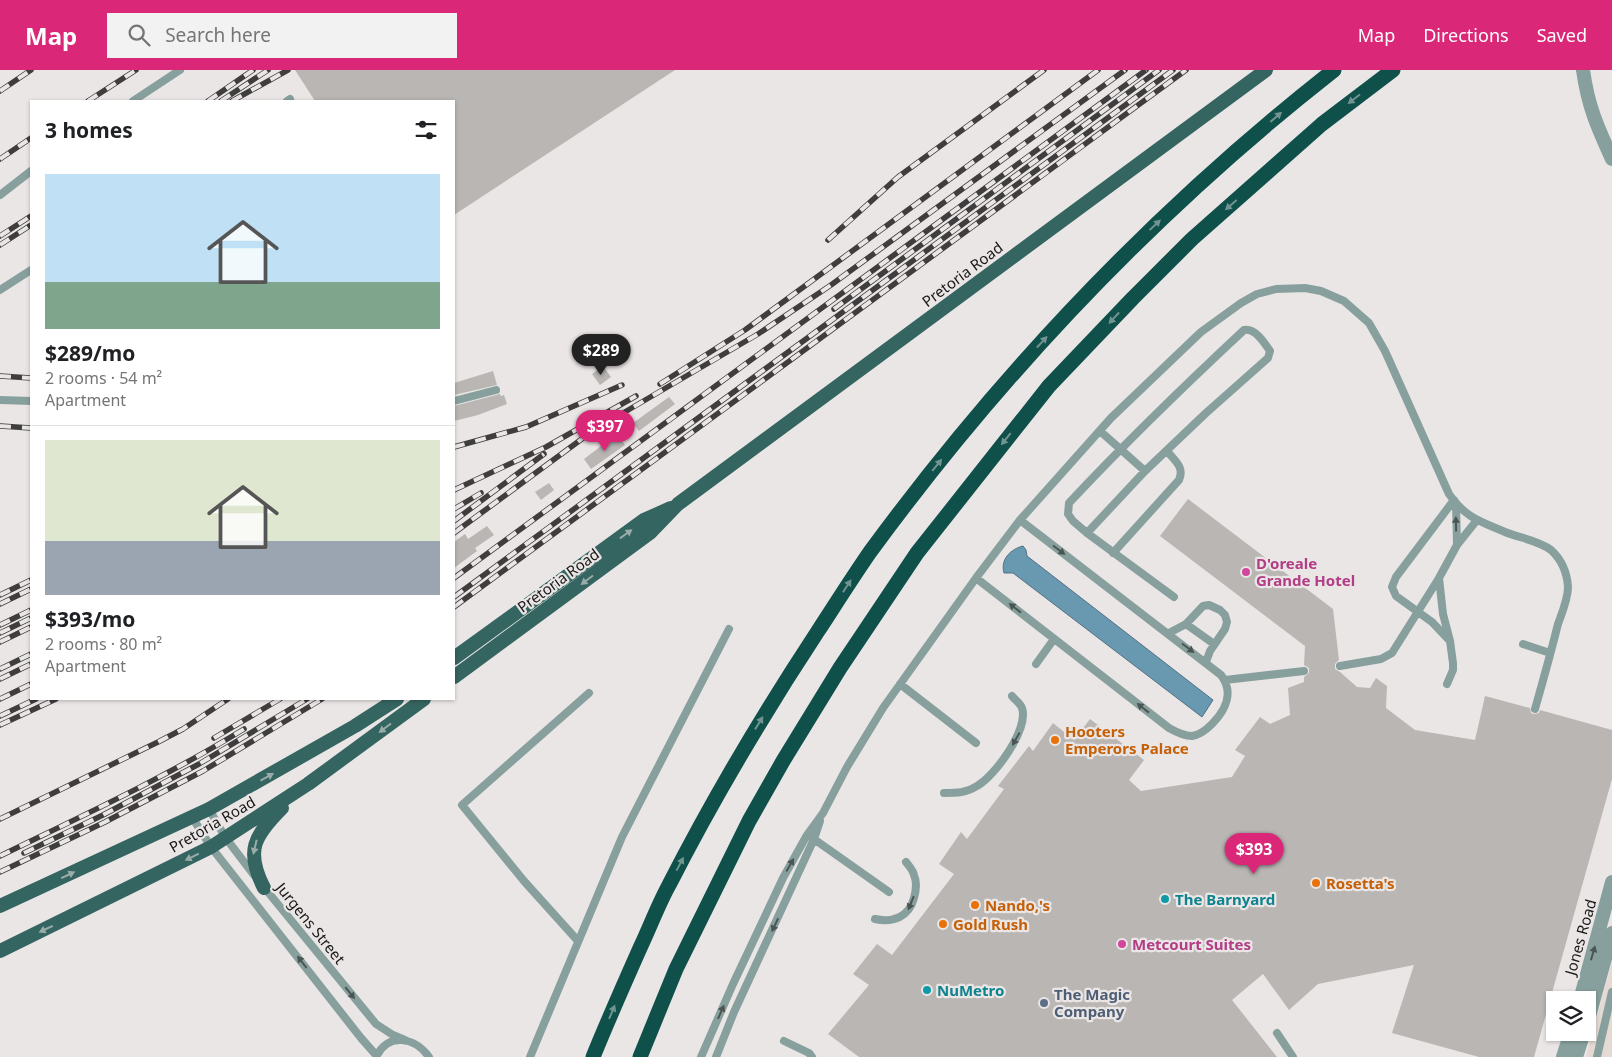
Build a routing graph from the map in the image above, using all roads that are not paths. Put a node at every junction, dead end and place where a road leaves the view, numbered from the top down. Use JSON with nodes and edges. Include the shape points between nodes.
{"nodes":[{"id":1,"x":180,"y":70,"type":"edge"},
{"id":2,"x":1266,"y":70,"type":"edge"},
{"id":3,"x":1334,"y":70,"type":"edge"},
{"id":4,"x":1393,"y":70,"type":"edge"},
{"id":5,"x":1583,"y":70,"type":"edge"},
{"id":6,"x":135,"y":100,"type":"edge"},
{"id":7,"x":1612,"y":159,"type":"edge"},
{"id":8,"x":30,"y":172,"type":"edge"},
{"id":9,"x":0,"y":194,"type":"edge"},
{"id":10,"x":30,"y":271,"type":"edge"},
{"id":11,"x":0,"y":290,"type":"edge"},
{"id":12,"x":496,"y":390,"type":"dead end"},
{"id":13,"x":0,"y":400,"type":"edge"},
{"id":14,"x":30,"y":401,"type":"edge"},
{"id":15,"x":455,"y":401,"type":"edge"},
{"id":16,"x":1100,"y":431,"type":"junction"},
{"id":17,"x":1120,"y":449,"type":"junction"},
{"id":18,"x":1167,"y":451,"type":"junction"},
{"id":19,"x":1145,"y":472,"type":"junction"},
{"id":20,"x":1455,"y":502,"type":"junction"},
{"id":21,"x":678,"y":504,"type":"junction"},
{"id":22,"x":1020,"y":520,"type":"junction"},
{"id":23,"x":1477,"y":520,"type":"junction"},
{"id":24,"x":1087,"y":533,"type":"junction"},
{"id":25,"x":1457,"y":545,"type":"junction"},
{"id":26,"x":1113,"y":553,"type":"junction"},
{"id":27,"x":976,"y":578,"type":"junction"},
{"id":28,"x":1439,"y":578,"type":"junction"},
{"id":29,"x":1174,"y":597,"type":"dead end"},
{"id":30,"x":1418,"y":611,"type":"junction"},
{"id":31,"x":1186,"y":624,"type":"junction"},
{"id":32,"x":729,"y":629,"type":"dead end"},
{"id":33,"x":1168,"y":633,"type":"junction"},
{"id":34,"x":1054,"y":639,"type":"junction"},
{"id":35,"x":1450,"y":642,"type":"junction"},
{"id":36,"x":1214,"y":644,"type":"junction"},
{"id":37,"x":1523,"y":644,"type":"dead end"},
{"id":38,"x":1550,"y":653,"type":"junction"},
{"id":39,"x":455,"y":657,"type":"edge"},
{"id":40,"x":1206,"y":662,"type":"junction"},
{"id":41,"x":1036,"y":664,"type":"dead end"},
{"id":42,"x":1340,"y":666,"type":"dead end"},
{"id":43,"x":1304,"y":671,"type":"dead end"},
{"id":44,"x":455,"y":676,"type":"edge"},
{"id":45,"x":1225,"y":680,"type":"junction"},
{"id":46,"x":900,"y":684,"type":"junction"},
{"id":47,"x":1447,"y":684,"type":"dead end"},
{"id":48,"x":589,"y":693,"type":"dead end"},
{"id":49,"x":1012,"y":696,"type":"dead end"},
{"id":50,"x":395,"y":700,"type":"edge"},
{"id":51,"x":423,"y":700,"type":"edge"},
{"id":52,"x":1535,"y":709,"type":"dead end"},
{"id":53,"x":976,"y":743,"type":"dead end"},
{"id":54,"x":308,"y":784,"type":"junction"},
{"id":55,"x":944,"y":793,"type":"dead end"},
{"id":56,"x":209,"y":809,"type":"junction"},
{"id":57,"x":192,"y":817,"type":"junction"},
{"id":58,"x":810,"y":837,"type":"junction"},
{"id":59,"x":225,"y":838,"type":"junction"},
{"id":60,"x":212,"y":847,"type":"junction"},
{"id":61,"x":906,"y":862,"type":"dead end"},
{"id":62,"x":1612,"y":882,"type":"edge"},
{"id":63,"x":264,"y":888,"type":"junction"},
{"id":64,"x":889,"y":892,"type":"dead end"},
{"id":65,"x":0,"y":906,"type":"edge"},
{"id":66,"x":875,"y":919,"type":"dead end"},
{"id":67,"x":1612,"y":933,"type":"edge"},
{"id":68,"x":578,"y":941,"type":"junction"},
{"id":69,"x":0,"y":951,"type":"edge"},
{"id":70,"x":1582,"y":991,"type":"edge"},
{"id":71,"x":1596,"y":991,"type":"edge"},
{"id":72,"x":1612,"y":992,"type":"edge"},
{"id":73,"x":1277,"y":1033,"type":"dead end"},
{"id":74,"x":405,"y":1040,"type":"junction"},
{"id":75,"x":784,"y":1041,"type":"dead end"},
{"id":76,"x":1568,"y":1041,"type":"edge"},
{"id":77,"x":1581,"y":1041,"type":"edge"},
{"id":78,"x":376,"y":1056,"type":"edge"},
{"id":79,"x":810,"y":1056,"type":"edge"},
{"id":80,"x":429,"y":1057,"type":"edge"},
{"id":81,"x":530,"y":1057,"type":"edge"},
{"id":82,"x":593,"y":1057,"type":"edge"},
{"id":83,"x":640,"y":1057,"type":"edge"},
{"id":84,"x":701,"y":1057,"type":"edge"},
{"id":85,"x":716,"y":1057,"type":"edge"},
{"id":86,"x":1293,"y":1057,"type":"edge"},
{"id":87,"x":1563,"y":1057,"type":"edge"},
{"id":88,"x":1576,"y":1057,"type":"edge"},
{"id":89,"x":1597,"y":1057,"type":"edge"}],
"edges":[{"from":1,"to":6,"type":"lane"},
{"from":2,"to":21,"type":"main road","name":"Pretoria Road"},
{"from":82,"to":3,"type":"highway","one_way":true,"via":[[667,887],[730,771],[868,555],[993,397],[1096,284],[1206,178]]},
{"from":4,"to":83,"type":"highway","one_way":true,"via":[[1322,124],[1192,238],[1049,386],[917,554],[840,668],[749,821],[676,969]]},
{"from":5,"to":7,"type":"street","via":[[1595,123]]},
{"from":8,"to":9,"type":"lane"},
{"from":10,"to":11,"type":"lane"},
{"from":12,"to":15,"type":"lane"},
{"from":13,"to":14,"type":"lane"},
{"from":16,"to":17,"type":"lane"},
{"from":16,"to":20,"type":"lane","via":[[1202,332],[1241,303],[1276,289],[1290,287],[1321,291],[1344,301],[1369,323]]},
{"from":16,"to":22,"type":"lane"},
{"from":17,"to":18,"type":"lane","via":[[1244,330],[1254,332],[1270,351],[1268,358]]},
{"from":17,"to":19,"type":"lane"},
{"from":17,"to":24,"type":"lane","via":[[1069,503],[1068,514]]},
{"from":18,"to":19,"type":"lane"},
{"from":18,"to":26,"type":"lane","via":[[1182,469],[1179,480]]},
{"from":19,"to":24,"type":"lane"},
{"from":20,"to":23,"type":"lane","via":[[1462,511]]},
{"from":25,"to":20,"type":"lane","one_way":true},
{"from":20,"to":30,"type":"lane","via":[[1393,582],[1396,596]]},
{"from":39,"to":21,"type":"main road","name":"Pretoria Road","one_way":true,"via":[[644,520]]},
{"from":21,"to":44,"type":"main road","name":"Pretoria Road","one_way":true,"via":[[651,532]]},
{"from":22,"to":27,"type":"lane"},
{"from":22,"to":33,"type":"lane","one_way":true},
{"from":23,"to":25,"type":"lane"},
{"from":23,"to":38,"type":"lane","via":[[1541,544],[1555,554],[1565,569],[1568,590]]},
{"from":24,"to":26,"type":"lane"},
{"from":25,"to":28,"type":"lane"},
{"from":26,"to":29,"type":"lane"},
{"from":34,"to":27,"type":"lane","one_way":true},
{"from":27,"to":46,"type":"lane"},
{"from":28,"to":30,"type":"lane"},
{"from":28,"to":35,"type":"lane"},
{"from":30,"to":35,"type":"lane"},
{"from":30,"to":42,"type":"lane","via":[[1388,656]]},
{"from":31,"to":33,"type":"lane"},
{"from":31,"to":36,"type":"lane"},
{"from":31,"to":36,"type":"lane","via":[[1203,606],[1220,610],[1227,622]]},
{"from":32,"to":68,"type":"lane","via":[[622,837]]},
{"from":33,"to":40,"type":"lane","one_way":true},
{"from":34,"to":41,"type":"lane"},
{"from":45,"to":34,"type":"lane","one_way":true,"via":[[1228,700],[1219,718],[1200,733],[1187,736],[1169,728]]},
{"from":35,"to":47,"type":"lane","via":[[1453,670]]},
{"from":36,"to":40,"type":"lane"},
{"from":37,"to":38,"type":"lane"},
{"from":38,"to":52,"type":"lane"},
{"from":40,"to":45,"type":"lane"},
{"from":43,"to":45,"type":"lane"},
{"from":46,"to":53,"type":"lane"},
{"from":46,"to":58,"type":"lane","via":[[847,767]]},
{"from":48,"to":68,"type":"lane","via":[[462,805]]},
{"from":49,"to":55,"type":"lane","one_way":true,"via":[[1021,705],[1022,720],[1019,734],[1008,752],[980,785],[962,794]]},
{"from":56,"to":50,"type":"main road","name":"Pretoria Road","one_way":true},
{"from":51,"to":54,"type":"main road","name":"Pretoria Road","one_way":true},
{"from":54,"to":59,"type":"main road","name":"Pretoria Road"},
{"from":54,"to":63,"type":"main road","one_way":true,"via":[[265,825],[258,836],[253,855]]},
{"from":56,"to":57,"type":"main road","name":"Pretoria Road"},
{"from":56,"to":59,"type":"lane","name":"Jurgens Street"},
{"from":57,"to":60,"type":"lane","name":"Jurgens Street"},
{"from":65,"to":57,"type":"main road","name":"Pretoria Road","one_way":true},
{"from":58,"to":64,"type":"lane"},
{"from":84,"to":58,"type":"lane","one_way":true,"via":[[783,878]]},
{"from":58,"to":85,"type":"lane","one_way":true},
{"from":59,"to":60,"type":"main road","name":"Pretoria Road"},
{"from":59,"to":63,"type":"lane","name":"Jurgens Street"},
{"from":60,"to":69,"type":"main road","name":"Pretoria Road","one_way":true},
{"from":78,"to":60,"type":"lane","name":"Jurgens Street","one_way":true},
{"from":61,"to":66,"type":"lane","one_way":true,"via":[[915,881],[912,906],[906,914],[893,920]]},
{"from":70,"to":62,"type":"street","name":"Jones Road","one_way":true},
{"from":63,"to":74,"type":"lane","name":"Jurgens Street","one_way":true,"via":[[376,1024]]},
{"from":67,"to":71,"type":"street","name":"Jones Road"},
{"from":68,"to":81,"type":"lane"},
{"from":72,"to":89,"type":"lane"},
{"from":73,"to":86,"type":"lane"},
{"from":74,"to":78,"type":"lane","via":[[388,1043]]},
{"from":74,"to":80,"type":"lane","name":"Jurgens Street","via":[[415,1043]]},
{"from":75,"to":79,"type":"lane"},
{"from":76,"to":87,"type":"street"},
{"from":77,"to":88,"type":"street"}]}
